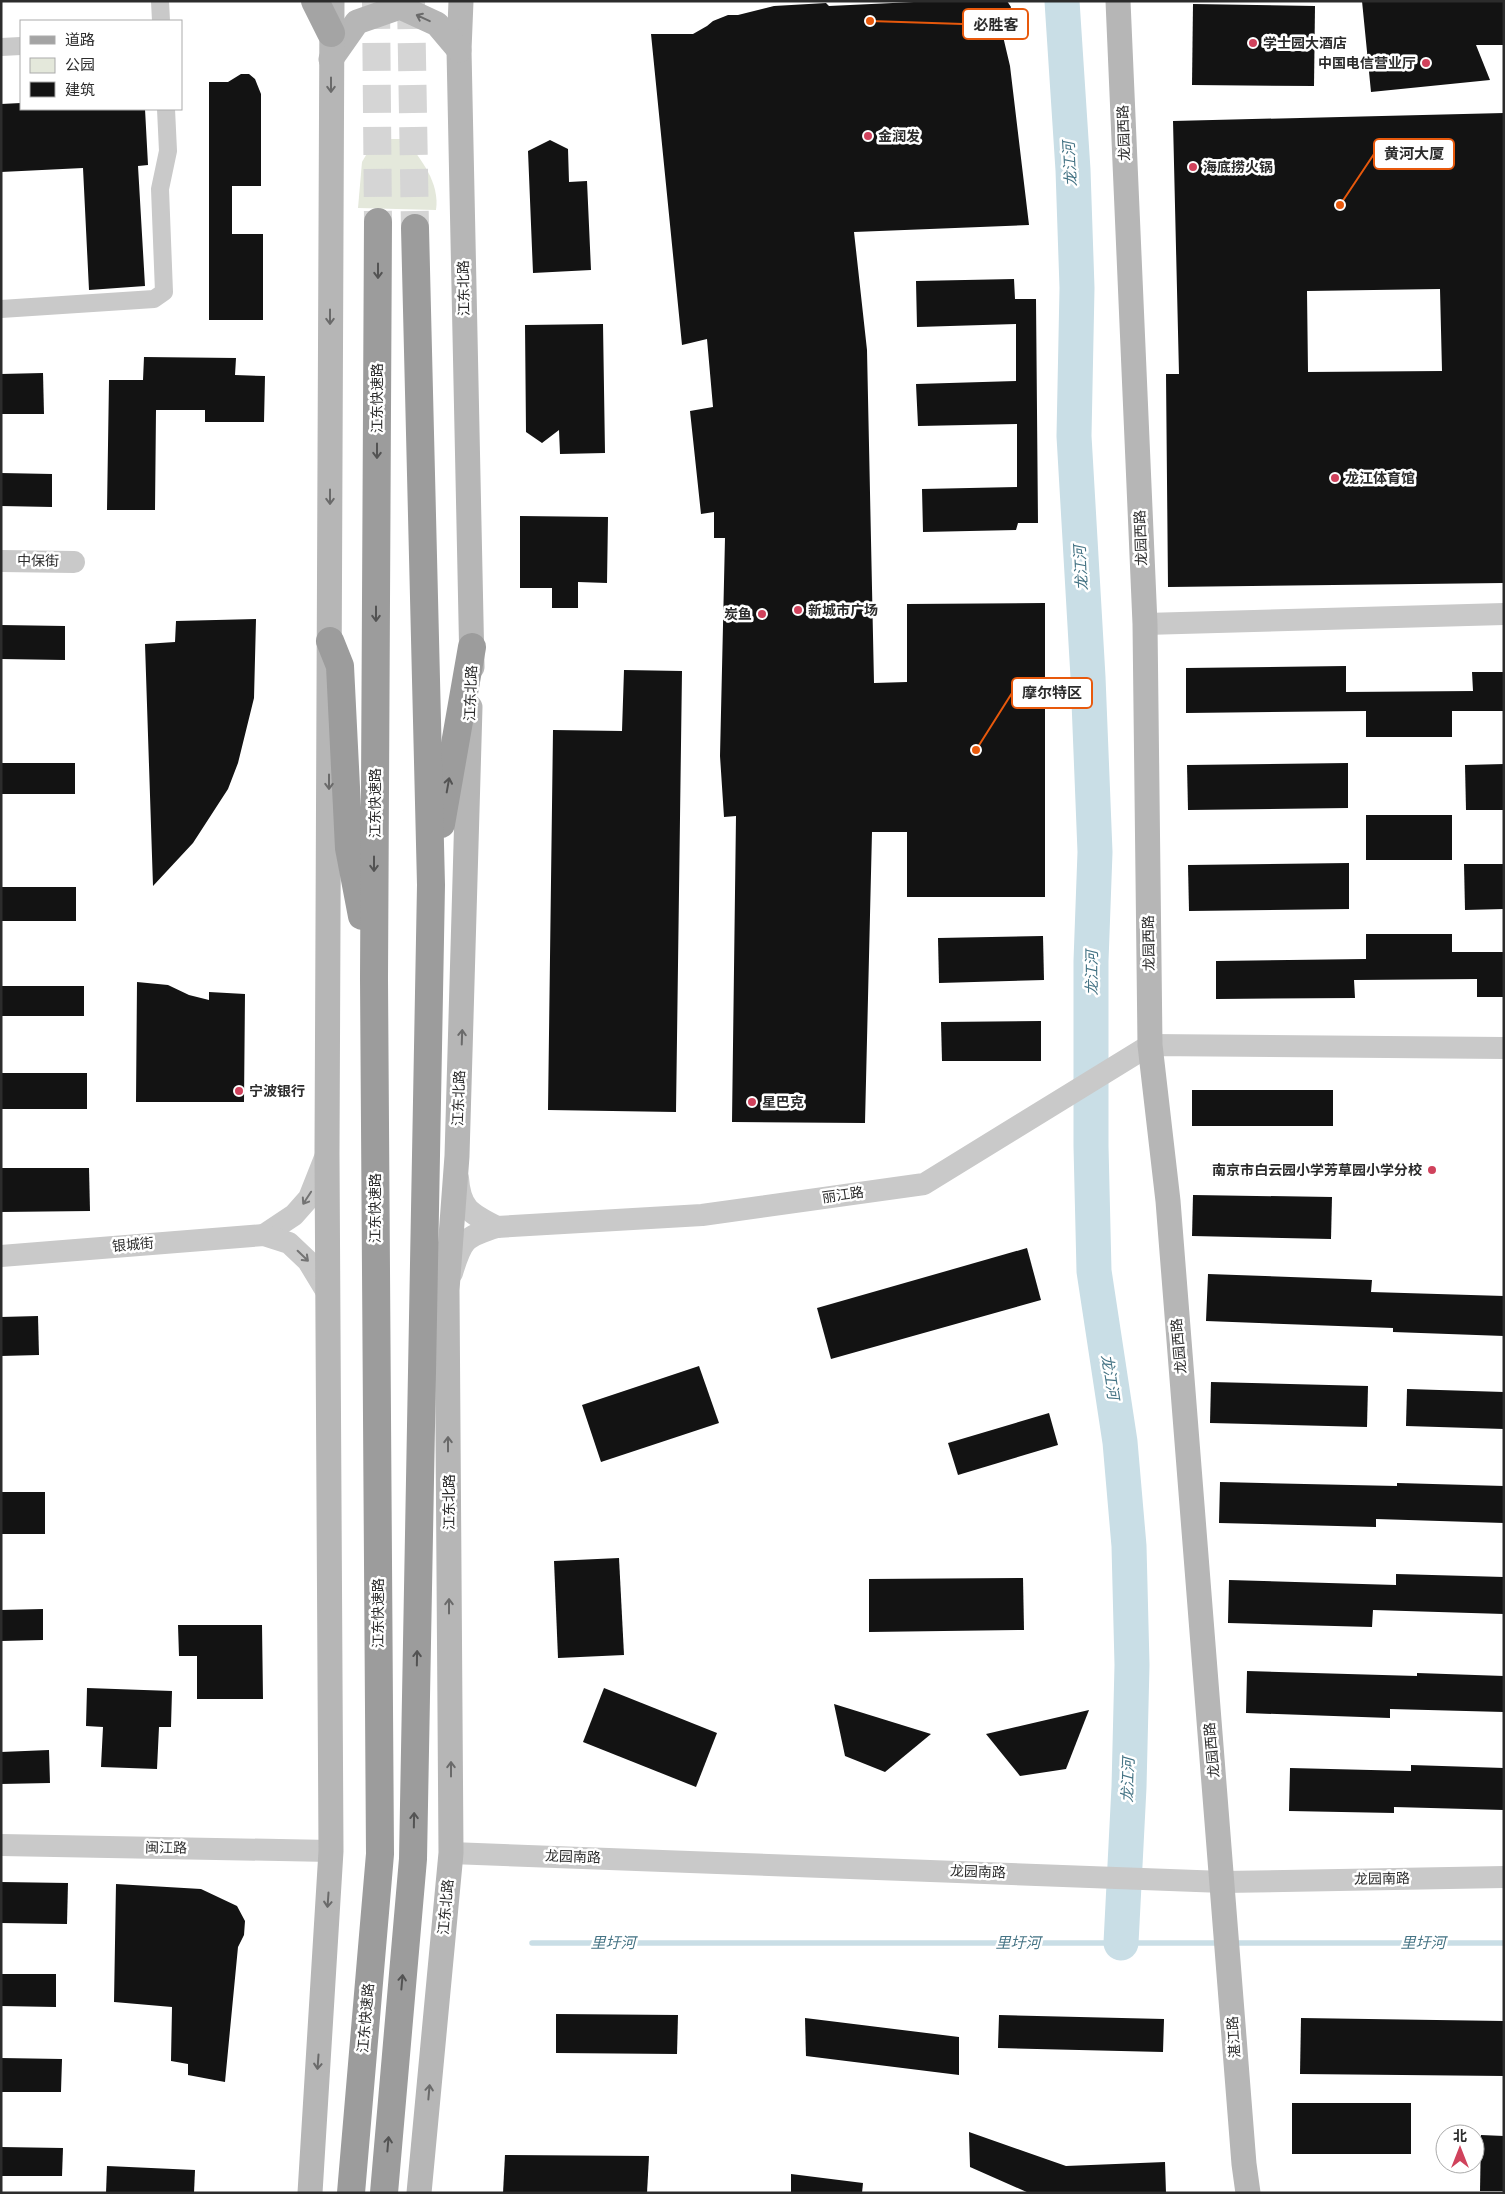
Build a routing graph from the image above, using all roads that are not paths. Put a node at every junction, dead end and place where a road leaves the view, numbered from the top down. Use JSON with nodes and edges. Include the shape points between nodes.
{"nodes":[{"id":1,"x":160,"y":1,"type":"edge"},
{"id":2,"x":315,"y":1,"type":"edge"},
{"id":3,"x":332,"y":1,"type":"edge"},
{"id":4,"x":461,"y":1,"type":"edge"},
{"id":5,"x":1118,"y":1,"type":"edge"},
{"id":6,"x":161,"y":20,"type":"edge"},
{"id":7,"x":20,"y":46,"type":"edge"},
{"id":8,"x":331,"y":46,"type":"junction"},
{"id":9,"x":1,"y":47,"type":"edge"},
{"id":10,"x":458,"y":50,"type":"junction"},
{"id":11,"x":166,"y":110,"type":"edge"},
{"id":12,"x":378,"y":222,"type":"tunnel mouth"},
{"id":13,"x":414,"y":228,"type":"tunnel mouth"},
{"id":14,"x":1,"y":309,"type":"edge"},
{"id":15,"x":1,"y":561,"type":"edge"},
{"id":16,"x":74,"y":562,"type":"dead end"},
{"id":17,"x":1504,"y":614,"type":"edge"},
{"id":18,"x":1145,"y":624,"type":"junction"},
{"id":19,"x":330,"y":641,"type":"junction"},
{"id":20,"x":472,"y":648,"type":"junction"},
{"id":21,"x":431,"y":885,"type":"junction"},
{"id":22,"x":374,"y":979,"type":"junction"},
{"id":23,"x":1150,"y":1045,"type":"junction"},
{"id":24,"x":1504,"y":1048,"type":"edge"},
{"id":25,"x":327,"y":1154,"type":"junction"},
{"id":26,"x":457,"y":1156,"type":"junction"},
{"id":27,"x":497,"y":1227,"type":"junction"},
{"id":28,"x":264,"y":1235,"type":"junction"},
{"id":29,"x":1,"y":1256,"type":"edge"},
{"id":30,"x":447,"y":1290,"type":"junction"},
{"id":31,"x":328,"y":1294,"type":"junction"},
{"id":32,"x":1,"y":1846,"type":"edge"},
{"id":33,"x":332,"y":1851,"type":"junction"},
{"id":34,"x":452,"y":1853,"type":"junction"},
{"id":35,"x":1504,"y":1877,"type":"edge"},
{"id":36,"x":1223,"y":1882,"type":"junction"},
{"id":37,"x":310,"y":2193,"type":"edge"},
{"id":38,"x":350,"y":2193,"type":"edge"},
{"id":39,"x":384,"y":2193,"type":"edge"},
{"id":40,"x":419,"y":2193,"type":"edge"},
{"id":41,"x":1248,"y":2193,"type":"edge"}],
"edges":[{"from":1,"to":6,"type":"street"},
{"from":2,"to":8,"type":"main road"},
{"from":3,"to":8,"type":"main road"},
{"from":4,"to":10,"type":"main road","name":"江东北路"},
{"from":5,"to":18,"type":"main road","name":"龙园西路"},
{"from":7,"to":9,"type":"street"},
{"from":10,"to":8,"type":"main road","one_way":true,"via":[[436,24],[400,7],[357,22]]},
{"from":8,"to":19,"type":"main road","one_way":true},
{"from":10,"to":20,"type":"main road","name":"江东北路"},
{"from":11,"to":14,"type":"street","via":[[168,151],[160,190],[164,292],[154,299]]},
{"from":12,"to":22,"type":"highway","name":"江东快速路","one_way":true},
{"from":13,"to":21,"type":"highway"},
{"from":15,"to":16,"type":"street","name":"中保街"},
{"from":17,"to":18,"type":"street"},
{"from":18,"to":23,"type":"main road","name":"龙园西路"},
{"from":19,"to":22,"type":"highway","via":[[340,666],[349,848]]},
{"from":19,"to":25,"type":"main road","one_way":true},
{"from":21,"to":20,"type":"highway","one_way":true},
{"from":26,"to":20,"type":"main road","name":"江东北路","one_way":true},
{"from":39,"to":21,"type":"highway","one_way":true,"via":[[413,1859]]},
{"from":22,"to":38,"type":"highway","name":"江东快速路","via":[[380,1854]]},
{"from":23,"to":24,"type":"street"},
{"from":23,"to":27,"type":"street","name":"丽江路","via":[[924,1184],[702,1216]]},
{"from":23,"to":36,"type":"main road","name":"龙园西路","via":[[1168,1202]]},
{"from":25,"to":28,"type":"street","name":"银城街","one_way":true,"via":[[309,1198],[294,1215]]},
{"from":25,"to":31,"type":"main road"},
{"from":26,"to":27,"type":"street","name":"丽江路","via":[[459,1195],[472,1215]]},
{"from":26,"to":30,"type":"main road","name":"江东北路"},
{"from":27,"to":30,"type":"street","name":"丽江路","via":[[475,1234],[460,1246]]},
{"from":28,"to":29,"type":"street","name":"银城街"},
{"from":28,"to":31,"type":"street","name":"银城街","one_way":true,"via":[[289,1243],[308,1261]]},
{"from":34,"to":30,"type":"main road","name":"江东北路","one_way":true},
{"from":31,"to":33,"type":"main road"},
{"from":32,"to":33,"type":"street","name":"闽江路"},
{"from":33,"to":37,"type":"main road","one_way":true},
{"from":34,"to":36,"type":"street","name":"龙园南路"},
{"from":40,"to":34,"type":"main road","name":"江东北路","one_way":true},
{"from":35,"to":36,"type":"street","name":"龙园南路"},
{"from":36,"to":41,"type":"main road","name":"湛江路"}]}
